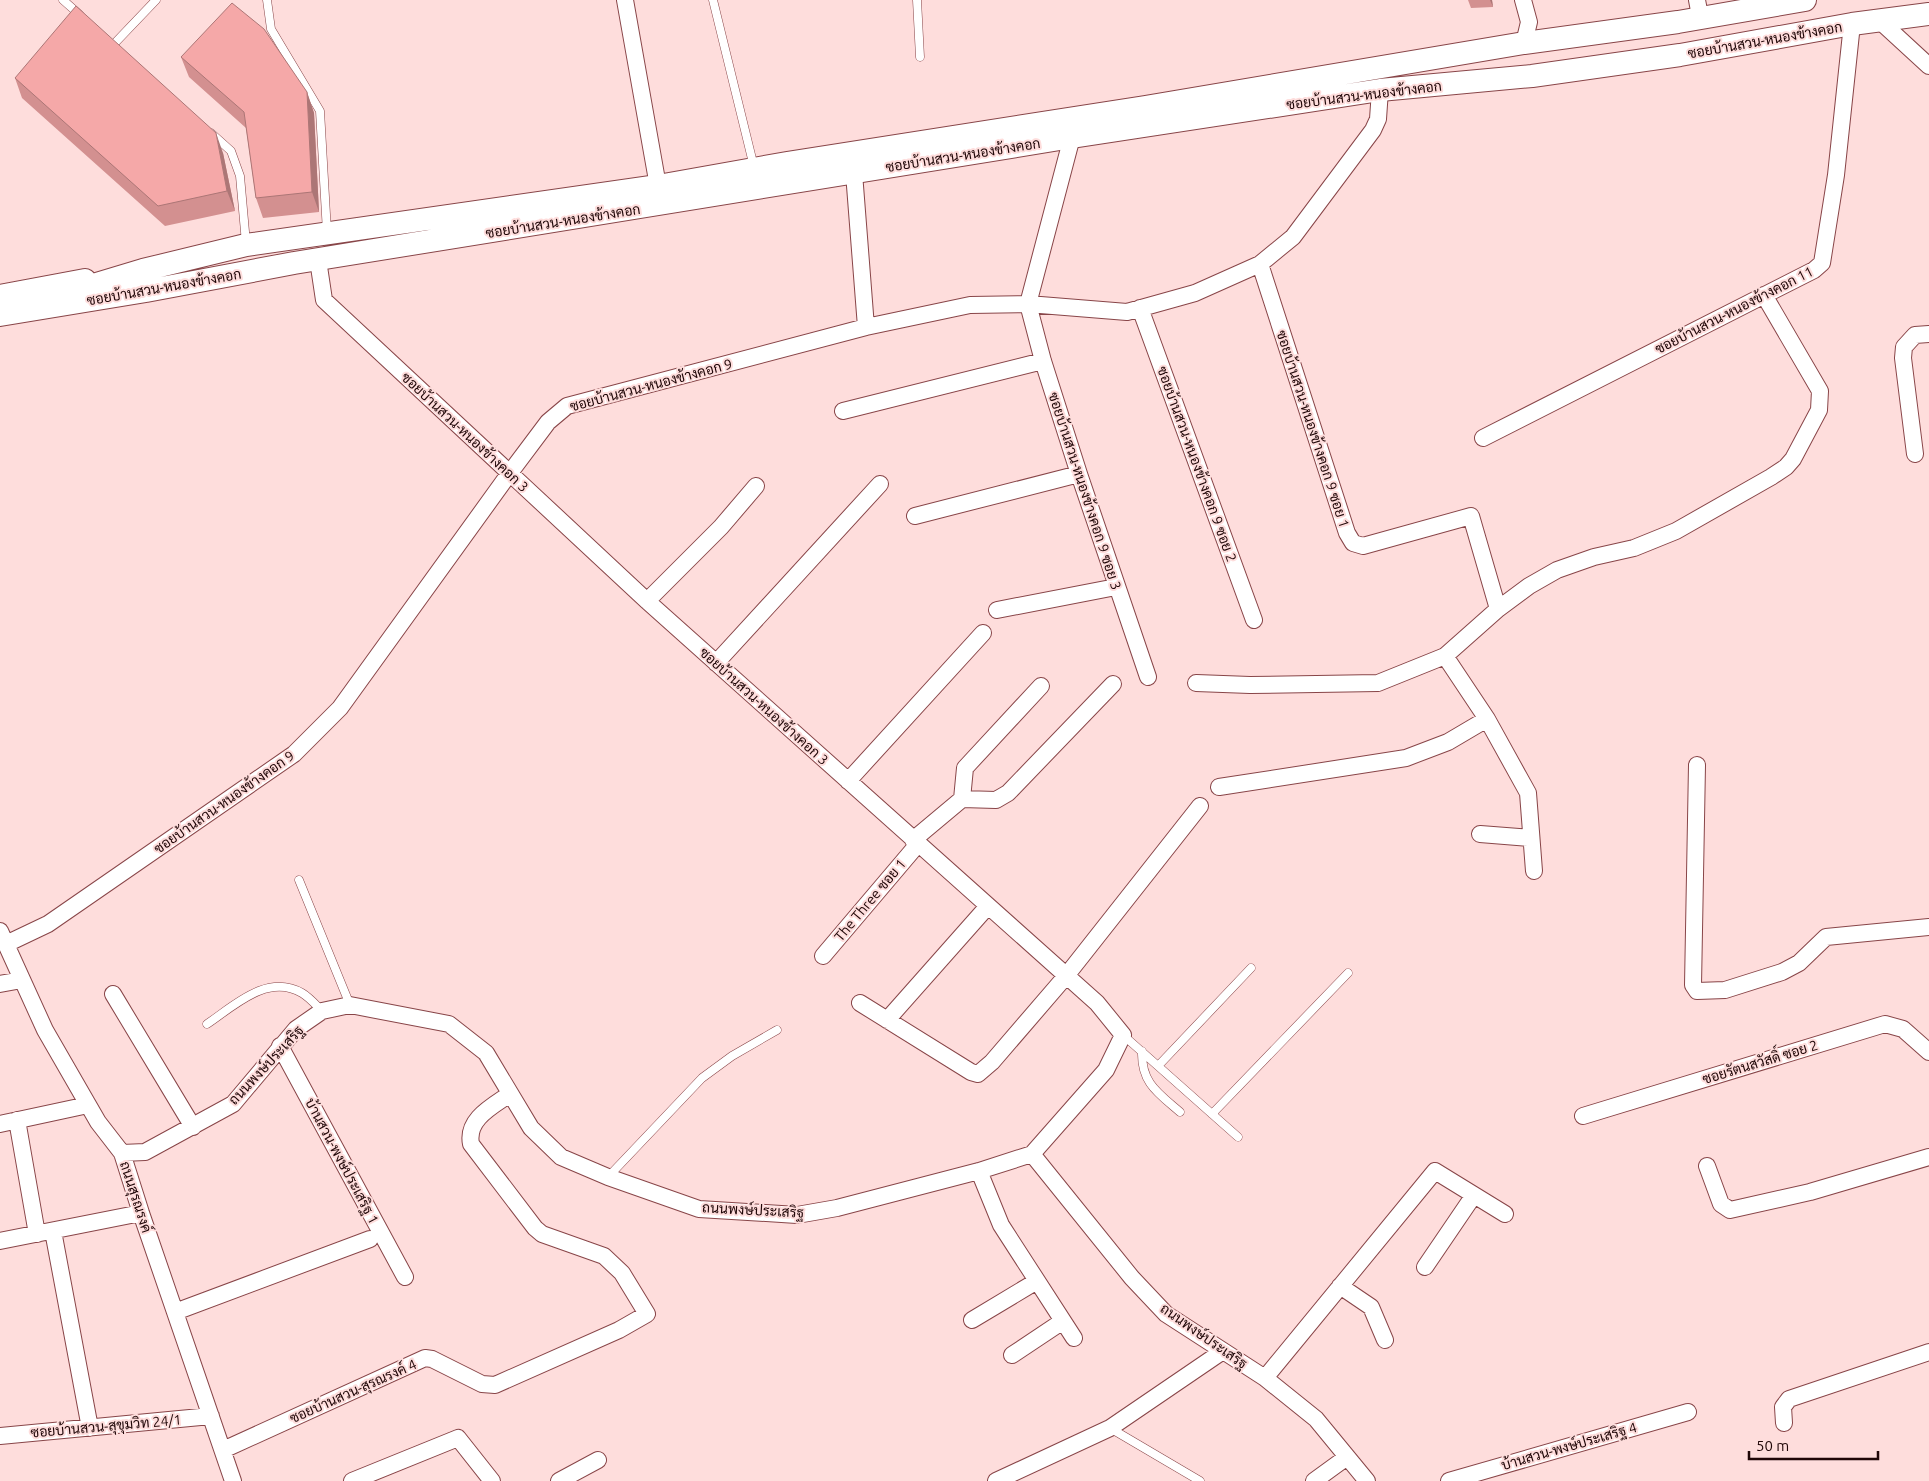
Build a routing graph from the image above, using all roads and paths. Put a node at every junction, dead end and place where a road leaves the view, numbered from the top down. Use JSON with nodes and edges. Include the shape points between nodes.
{"nodes":[{"id":1,"x":63,"y":0,"type":"edge"},
{"id":2,"x":156,"y":0,"type":"edge"},
{"id":3,"x":267,"y":0,"type":"edge"},
{"id":4,"x":625,"y":0,"type":"edge"},
{"id":5,"x":713,"y":0,"type":"edge"},
{"id":6,"x":917,"y":0,"type":"edge"},
{"id":7,"x":1523,"y":0,"type":"edge"},
{"id":8,"x":1805,"y":0,"type":"edge"},
{"id":9,"x":1698,"y":8,"type":"edge"},
{"id":10,"x":1929,"y":14,"type":"edge"},
{"id":11,"x":84,"y":20,"type":"edge"},
{"id":12,"x":1880,"y":21,"type":"junction"},
{"id":13,"x":1678,"y":22,"type":"junction"},
{"id":14,"x":1852,"y":24,"type":"junction"},
{"id":15,"x":106,"y":39,"type":"edge"},
{"id":16,"x":1524,"y":43,"type":"junction"},
{"id":17,"x":113,"y":45,"type":"junction"},
{"id":18,"x":121,"y":52,"type":"edge"},
{"id":19,"x":1680,"y":55,"type":"junction"},
{"id":20,"x":920,"y":57,"type":"dead end"},
{"id":21,"x":1929,"y":66,"type":"edge"},
{"id":22,"x":1380,"y":90,"type":"junction"},
{"id":23,"x":202,"y":125,"type":"edge"},
{"id":24,"x":1072,"y":127,"type":"junction"},
{"id":25,"x":754,"y":169,"type":"junction"},
{"id":26,"x":854,"y":173,"type":"junction"},
{"id":27,"x":658,"y":186,"type":"junction"},
{"id":28,"x":327,"y":233,"type":"junction"},
{"id":29,"x":246,"y":246,"type":"junction"},
{"id":30,"x":318,"y":260,"type":"junction"},
{"id":31,"x":1260,"y":264,"type":"junction"},
{"id":32,"x":144,"y":280,"type":"junction"},
{"id":33,"x":1764,"y":295,"type":"junction"},
{"id":34,"x":0,"y":296,"type":"edge"},
{"id":35,"x":1028,"y":304,"type":"junction"},
{"id":36,"x":1140,"y":308,"type":"junction"},
{"id":37,"x":0,"y":314,"type":"edge"},
{"id":38,"x":0,"y":326,"type":"edge"},
{"id":39,"x":866,"y":327,"type":"junction"},
{"id":40,"x":1929,"y":334,"type":"edge"},
{"id":41,"x":1043,"y":362,"type":"junction"},
{"id":42,"x":843,"y":411,"type":"dead end"},
{"id":43,"x":1483,"y":438,"type":"dead end"},
{"id":44,"x":1914,"y":454,"type":"dead end"},
{"id":45,"x":509,"y":474,"type":"junction"},
{"id":46,"x":1079,"y":474,"type":"junction"},
{"id":47,"x":880,"y":484,"type":"dead end"},
{"id":48,"x":756,"y":486,"type":"dead end"},
{"id":49,"x":915,"y":516,"type":"dead end"},
{"id":50,"x":1116,"y":587,"type":"junction"},
{"id":51,"x":648,"y":601,"type":"junction"},
{"id":52,"x":1498,"y":609,"type":"junction"},
{"id":53,"x":997,"y":610,"type":"dead end"},
{"id":54,"x":1254,"y":620,"type":"dead end"},
{"id":55,"x":982,"y":633,"type":"dead end"},
{"id":56,"x":1445,"y":656,"type":"junction"},
{"id":57,"x":716,"y":663,"type":"junction"},
{"id":58,"x":1148,"y":676,"type":"dead end"},
{"id":59,"x":1196,"y":683,"type":"dead end"},
{"id":60,"x":1112,"y":684,"type":"dead end"},
{"id":61,"x":1041,"y":686,"type":"dead end"},
{"id":62,"x":1487,"y":718,"type":"junction"},
{"id":63,"x":1697,"y":765,"type":"dead end"},
{"id":64,"x":848,"y":781,"type":"junction"},
{"id":65,"x":1218,"y":787,"type":"dead end"},
{"id":66,"x":962,"y":799,"type":"junction"},
{"id":67,"x":1200,"y":806,"type":"dead end"},
{"id":68,"x":1480,"y":834,"type":"dead end"},
{"id":69,"x":1532,"y":838,"type":"junction"},
{"id":70,"x":916,"y":842,"type":"junction"},
{"id":71,"x":1534,"y":871,"type":"dead end"},
{"id":72,"x":299,"y":880,"type":"dead end"},
{"id":73,"x":988,"y":906,"type":"junction"},
{"id":74,"x":1929,"y":927,"type":"edge"},
{"id":75,"x":3,"y":937,"type":"edge"},
{"id":76,"x":823,"y":956,"type":"dead end"},
{"id":77,"x":1251,"y":968,"type":"dead end"},
{"id":78,"x":1348,"y":973,"type":"dead end"},
{"id":79,"x":1066,"y":976,"type":"junction"},
{"id":80,"x":22,"y":980,"type":"junction"},
{"id":81,"x":0,"y":984,"type":"edge"},
{"id":82,"x":113,"y":994,"type":"dead end"},
{"id":83,"x":860,"y":1003,"type":"dead end"},
{"id":84,"x":350,"y":1005,"type":"junction"},
{"id":85,"x":322,"y":1011,"type":"junction"},
{"id":86,"x":887,"y":1020,"type":"junction"},
{"id":87,"x":207,"y":1024,"type":"dead end"},
{"id":88,"x":777,"y":1030,"type":"dead end"},
{"id":89,"x":1123,"y":1035,"type":"junction"},
{"id":90,"x":280,"y":1046,"type":"junction"},
{"id":91,"x":1142,"y":1051,"type":"junction"},
{"id":92,"x":1929,"y":1052,"type":"edge"},
{"id":93,"x":1158,"y":1066,"type":"junction"},
{"id":94,"x":510,"y":1094,"type":"junction"},
{"id":95,"x":88,"y":1105,"type":"junction"},
{"id":96,"x":1180,"y":1112,"type":"dead end"},
{"id":97,"x":1212,"y":1114,"type":"junction"},
{"id":98,"x":1583,"y":1116,"type":"dead end"},
{"id":99,"x":17,"y":1120,"type":"junction"},
{"id":100,"x":0,"y":1124,"type":"edge"},
{"id":101,"x":193,"y":1127,"type":"junction"},
{"id":102,"x":1238,"y":1137,"type":"dead end"},
{"id":103,"x":122,"y":1153,"type":"junction"},
{"id":104,"x":1032,"y":1154,"type":"junction"},
{"id":105,"x":1929,"y":1157,"type":"edge"},
{"id":106,"x":1706,"y":1166,"type":"dead end"},
{"id":107,"x":979,"y":1171,"type":"junction"},
{"id":108,"x":608,"y":1177,"type":"junction"},
{"id":109,"x":1474,"y":1195,"type":"junction"},
{"id":110,"x":141,"y":1213,"type":"junction"},
{"id":111,"x":1504,"y":1214,"type":"dead end"},
{"id":112,"x":53,"y":1231,"type":"junction"},
{"id":113,"x":36,"y":1234,"type":"junction"},
{"id":114,"x":370,"y":1239,"type":"dead end"},
{"id":115,"x":0,"y":1241,"type":"edge"},
{"id":116,"x":1425,"y":1267,"type":"dead end"},
{"id":117,"x":405,"y":1277,"type":"dead end"},
{"id":118,"x":1037,"y":1282,"type":"junction"},
{"id":119,"x":1340,"y":1286,"type":"junction"},
{"id":120,"x":175,"y":1312,"type":"junction"},
{"id":121,"x":972,"y":1320,"type":"dead end"},
{"id":122,"x":1063,"y":1321,"type":"junction"},
{"id":123,"x":1074,"y":1338,"type":"dead end"},
{"id":124,"x":1385,"y":1340,"type":"dead end"},
{"id":125,"x":1223,"y":1351,"type":"junction"},
{"id":126,"x":1929,"y":1352,"type":"edge"},
{"id":127,"x":1012,"y":1355,"type":"dead end"},
{"id":128,"x":1265,"y":1378,"type":"junction"},
{"id":129,"x":1688,"y":1412,"type":"dead end"},
{"id":130,"x":211,"y":1416,"type":"junction"},
{"id":131,"x":1784,"y":1423,"type":"dead end"},
{"id":132,"x":90,"y":1428,"type":"junction"},
{"id":133,"x":1110,"y":1428,"type":"junction"},
{"id":134,"x":0,"y":1436,"type":"edge"},
{"id":135,"x":223,"y":1450,"type":"junction"},
{"id":136,"x":1346,"y":1457,"type":"junction"},
{"id":137,"x":598,"y":1460,"type":"dead end"},
{"id":138,"x":233,"y":1481,"type":"edge"},
{"id":139,"x":352,"y":1481,"type":"edge"},
{"id":140,"x":492,"y":1481,"type":"edge"},
{"id":141,"x":559,"y":1481,"type":"edge"},
{"id":142,"x":996,"y":1481,"type":"edge"},
{"id":143,"x":1200,"y":1481,"type":"edge"},
{"id":144,"x":1314,"y":1481,"type":"edge"},
{"id":145,"x":1367,"y":1481,"type":"edge"},
{"id":146,"x":1449,"y":1481,"type":"edge"}],
"edges":[{"from":1,"to":11,"type":"lane"},
{"from":2,"to":17,"type":"lane"},
{"from":3,"to":28,"type":"lane","via":[[271,29],[320,111]]},
{"from":4,"to":27,"type":"street"},
{"from":5,"to":25,"type":"lane"},
{"from":6,"to":20,"type":"lane"},
{"from":7,"to":16,"type":"street","via":[[1529,22]]},
{"from":8,"to":9,"type":"main road","name":"ซอยบ้านสวน-หนองข้างคอก"},
{"from":9,"to":13,"type":"main road","name":"ซอยบ้านสวน-หนองข้างคอก"},
{"from":10,"to":12,"type":"main road","name":"ซอยบ้านสวน-หนองข้างคอก"},
{"from":12,"to":14,"type":"main road","name":"ซอยบ้านสวน-หนองข้างคอก"},
{"from":12,"to":21,"type":"street"},
{"from":13,"to":16,"type":"main road","name":"ซอยบ้านสวน-หนองข้างคอก"},
{"from":13,"to":19,"type":"main road"},
{"from":14,"to":19,"type":"main road","name":"ซอยบ้านสวน-หนองข้างคอก"},
{"from":14,"to":33,"type":"street","name":"ซอยบ้านสวน-หนองข้างคอก 11","via":[[1824,257],[1818,267]]},
{"from":15,"to":17,"type":"lane"},
{"from":16,"to":24,"type":"main road","name":"ซอยบ้านสวน-หนองข้างคอก","via":[[1155,105]]},
{"from":17,"to":18,"type":"lane"},
{"from":19,"to":22,"type":"main road","name":"ซอยบ้านสวน-หนองข้างคอก","via":[[1532,76]]},
{"from":22,"to":24,"type":"main road","name":"ซอยบ้านสวน-หนองข้างคอก"},
{"from":22,"to":31,"type":"street","name":"ซอยบ้านสวน-หนองข้างคอก 9","via":[[1378,119],[1373,130],[1308,220]]},
{"from":23,"to":29,"type":"lane","via":[[231,151],[234,159],[240,176]]},
{"from":24,"to":25,"type":"main road","name":"ซอยบ้านสวน-หนองข้างคอก"},
{"from":24,"to":26,"type":"main road","name":"ซอยบ้านสวน-หนองข้างคอก"},
{"from":24,"to":35,"type":"street"},
{"from":25,"to":27,"type":"main road","name":"ซอยบ้านสวน-หนองข้างคอก"},
{"from":26,"to":30,"type":"main road","name":"ซอยบ้านสวน-หนองข้างคอก"},
{"from":26,"to":39,"type":"street"},
{"from":27,"to":28,"type":"main road","name":"ซอยบ้านสวน-หนองข้างคอก"},
{"from":28,"to":29,"type":"main road","name":"ซอยบ้านสวน-หนองข้างคอก"},
{"from":29,"to":32,"type":"main road","name":"ซอยบ้านสวน-หนองข้างคอก"},
{"from":30,"to":32,"type":"main road","name":"ซอยบ้านสวน-หนองข้างคอก"},
{"from":30,"to":45,"type":"street","name":"ซอยบ้านสวน-หนองข้างคอก 3","via":[[324,300]]},
{"from":31,"to":36,"type":"street","name":"ซอยบ้านสวน-หนองข้างคอก 9","via":[[1194,293]]},
{"from":31,"to":52,"type":"street","name":"ซอยบ้านสวน-หนองข้างคอก 9 ซอย 1","via":[[1347,533],[1353,543],[1363,546],[1471,516]]},
{"from":32,"to":34,"type":"main road"},
{"from":32,"to":37,"type":"main road","name":"ซอยบ้านสวน-หนองข้างคอก"},
{"from":32,"to":38,"type":"main road"},
{"from":33,"to":43,"type":"street","name":"ซอยบ้านสวน-หนองข้างคอก 11"},
{"from":33,"to":52,"type":"street","via":[[1820,390],[1819,410],[1793,459],[1771,477],[1676,531],[1634,548],[1594,556],[1557,570]]},
{"from":35,"to":36,"type":"street","name":"ซอยบ้านสวน-หนองข้างคอก 9","via":[[1127,312]]},
{"from":35,"to":39,"type":"street","name":"ซอยบ้านสวน-หนองข้างคอก 9","via":[[970,306]]},
{"from":35,"to":41,"type":"street","name":"ซอยบ้านสวน-หนองข้างคอก 9 ซอย 3"},
{"from":36,"to":54,"type":"street","name":"ซอยบ้านสวน-หนองข้างคอก 9 ซอย 2"},
{"from":39,"to":45,"type":"street","name":"ซอยบ้านสวน-หนองข้างคอก 9","via":[[567,406],[548,422]]},
{"from":40,"to":44,"type":"street","via":[[1915,336],[1904,347]]},
{"from":41,"to":42,"type":"street"},
{"from":41,"to":46,"type":"street","name":"ซอยบ้านสวน-หนองข้างคอก 9 ซอย 3"},
{"from":45,"to":51,"type":"street","name":"ซอยบ้านสวน-หนองข้างคอก 3"},
{"from":45,"to":75,"type":"street","name":"ซอยบ้านสวน-หนองข้างคอก 9","via":[[340,708],[294,754],[48,924]]},
{"from":46,"to":49,"type":"street"},
{"from":46,"to":50,"type":"street","name":"ซอยบ้านสวน-หนองข้างคอก 9 ซอย 3"},
{"from":47,"to":57,"type":"street"},
{"from":48,"to":51,"type":"street"},
{"from":50,"to":53,"type":"street"},
{"from":50,"to":58,"type":"street","name":"ซอยบ้านสวน-หนองข้างคอก 9 ซอย 3"},
{"from":51,"to":57,"type":"street","name":"ซอยบ้านสวน-หนองข้างคอก 3"},
{"from":52,"to":56,"type":"street"},
{"from":55,"to":64,"type":"street"},
{"from":56,"to":59,"type":"street","via":[[1378,683]]},
{"from":56,"to":62,"type":"street"},
{"from":57,"to":64,"type":"street","name":"ซอยบ้านสวน-หนองข้างคอก 3"},
{"from":60,"to":66,"type":"street","via":[[1008,793],[996,800]]},
{"from":61,"to":66,"type":"street","via":[[965,768]]},
{"from":62,"to":65,"type":"street","via":[[1448,742],[1406,758]]},
{"from":62,"to":69,"type":"street","via":[[1528,793]]},
{"from":63,"to":74,"type":"street","via":[[1693,985],[1697,991],[1725,990],[1782,972],[1799,963],[1832,935]]},
{"from":64,"to":70,"type":"street","name":"ซอยบ้านสวน-หนองข้างคอก 3"},
{"from":66,"to":70,"type":"street","name":"The Three ซอย 1"},
{"from":67,"to":79,"type":"street"},
{"from":68,"to":69,"type":"street"},
{"from":69,"to":71,"type":"street"},
{"from":70,"to":73,"type":"street","name":"ซอยบ้านสวน-หนองข้างคอก 3"},
{"from":70,"to":76,"type":"street","name":"The Three ซอย 1"},
{"from":72,"to":84,"type":"lane"},
{"from":73,"to":79,"type":"street","name":"ซอยบ้านสวน-หนองข้างคอก 3"},
{"from":73,"to":86,"type":"street"},
{"from":75,"to":80,"type":"street","name":"ถนนสุรณรงค์"},
{"from":77,"to":93,"type":"lane"},
{"from":78,"to":97,"type":"lane"},
{"from":79,"to":86,"type":"street","via":[[978,1074]]},
{"from":79,"to":89,"type":"street","name":"ซอยบ้านสวน-หนองข้างคอก 3","via":[[1097,1004]]},
{"from":80,"to":81,"type":"street"},
{"from":80,"to":95,"type":"street","name":"ถนนสุรณรงค์"},
{"from":82,"to":101,"type":"street"},
{"from":83,"to":86,"type":"street"},
{"from":84,"to":85,"type":"street","name":"ถนนพงษ์ประเสริฐ"},
{"from":84,"to":94,"type":"street","name":"ถนนพงษ์ประเสริฐ","via":[[449,1024],[486,1053]]},
{"from":85,"to":87,"type":"lane","via":[[302,993],[271,987],[251,995]]},
{"from":85,"to":90,"type":"street","name":"ถนนพงษ์ประเสริฐ","via":[[296,1029]]},
{"from":88,"to":108,"type":"lane","via":[[702,1078]]},
{"from":89,"to":91,"type":"lane"},
{"from":89,"to":104,"type":"street","via":[[1106,1070]]},
{"from":90,"to":101,"type":"street","name":"ถนนพงษ์ประเสริฐ","via":[[233,1104]]},
{"from":90,"to":117,"type":"street","name":"บ้านสวน-พงษ์ประเสริฐ 1"},
{"from":91,"to":93,"type":"lane"},
{"from":91,"to":96,"type":"lane","via":[[1147,1081]]},
{"from":92,"to":98,"type":"street","name":"ซอยรัตนสวัสดิ์ ซอย 2","via":[[1903,1029],[1885,1024]]},
{"from":93,"to":97,"type":"lane"},
{"from":94,"to":108,"type":"street","name":"ถนนพงษ์ประเสริฐ","via":[[531,1128],[561,1157]]},
{"from":94,"to":135,"type":"street","name":"ซอยบ้านสวน-สุรณรงค์ 4","via":[[477,1119],[470,1136],[472,1144],[535,1228],[542,1234],[604,1256],[622,1273],[647,1314],[620,1330],[495,1385],[482,1384],[425,1358]]},
{"from":95,"to":99,"type":"street"},
{"from":95,"to":103,"type":"street","name":"ถนนสุรณรงค์"},
{"from":97,"to":102,"type":"lane"},
{"from":99,"to":100,"type":"street"},
{"from":99,"to":113,"type":"street"},
{"from":101,"to":103,"type":"street","name":"ถนนพงษ์ประเสริฐ","via":[[145,1152]]},
{"from":103,"to":110,"type":"street","name":"ถนนสุรณรงค์"},
{"from":104,"to":107,"type":"street","name":"ถนนพงษ์ประเสริฐ"},
{"from":104,"to":125,"type":"street","name":"ถนนพงษ์ประเสริฐ","via":[[1132,1278],[1166,1314]]},
{"from":105,"to":106,"type":"street","via":[[1810,1192],[1730,1210],[1721,1204]]},
{"from":107,"to":108,"type":"street","name":"ถนนพงษ์ประเสริฐ","via":[[797,1215],[698,1209]]},
{"from":107,"to":118,"type":"street","via":[[1001,1225]]},
{"from":109,"to":111,"type":"street"},
{"from":109,"to":116,"type":"street"},
{"from":109,"to":119,"type":"street","via":[[1435,1171]]},
{"from":110,"to":112,"type":"street"},
{"from":110,"to":120,"type":"street","name":"ถนนสุรณรงค์"},
{"from":112,"to":113,"type":"street"},
{"from":112,"to":132,"type":"street"},
{"from":113,"to":115,"type":"street"},
{"from":114,"to":120,"type":"street"},
{"from":118,"to":121,"type":"street"},
{"from":118,"to":122,"type":"street"},
{"from":119,"to":124,"type":"street","via":[[1371,1306]]},
{"from":119,"to":128,"type":"street"},
{"from":120,"to":130,"type":"street","name":"ถนนสุรณรงค์"},
{"from":122,"to":123,"type":"street"},
{"from":122,"to":127,"type":"street"},
{"from":125,"to":128,"type":"street","name":"ถนนพงษ์ประเสริฐ"},
{"from":125,"to":133,"type":"street"},
{"from":126,"to":131,"type":"street","via":[[1789,1398],[1783,1407]]},
{"from":128,"to":136,"type":"street","name":"ถนนพงษ์ประเสริฐ","via":[[1316,1419]]},
{"from":129,"to":146,"type":"street","name":"บ้านสวน-พงษ์ประเสริฐ 4"},
{"from":130,"to":132,"type":"street","name":"ซอยบ้านสวน-สุขุมวิท 24/1"},
{"from":130,"to":135,"type":"street","name":"ถนนสุรณรงค์"},
{"from":132,"to":134,"type":"street","name":"ซอยบ้านสวน-สุขุมวิท 24/1"},
{"from":133,"to":142,"type":"street"},
{"from":133,"to":143,"type":"lane"},
{"from":135,"to":138,"type":"street","name":"ถนนสุรณรงค์"},
{"from":136,"to":144,"type":"street"},
{"from":136,"to":145,"type":"street","name":"ถนนพงษ์ประเสริฐ"},
{"from":137,"to":141,"type":"street"},
{"from":139,"to":140,"type":"street","via":[[458,1438]]}]}
